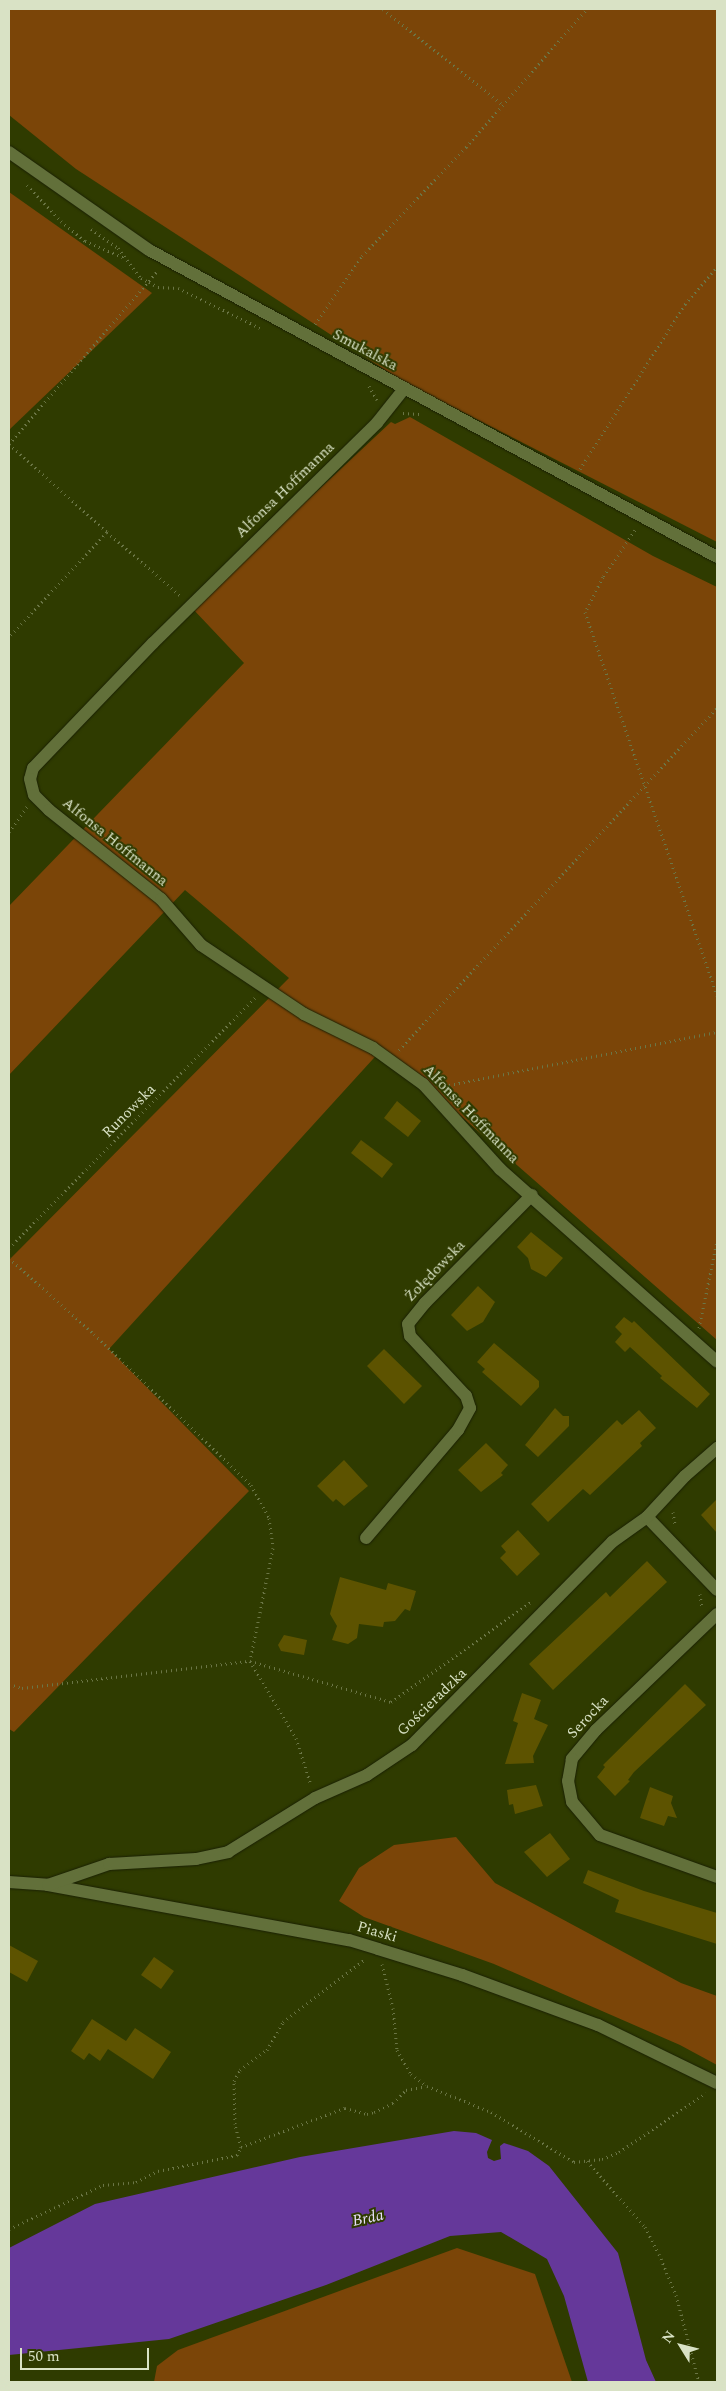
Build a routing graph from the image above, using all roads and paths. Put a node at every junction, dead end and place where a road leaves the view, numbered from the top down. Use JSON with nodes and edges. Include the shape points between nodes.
{"nodes":[{"id":1,"x":383,"y":9,"type":"edge"},
{"id":2,"x":587,"y":9,"type":"edge"},
{"id":3,"x":503,"y":105,"type":"junction"},
{"id":4,"x":9,"y":152,"type":"edge"},
{"id":5,"x":27,"y":184,"type":"dead end"},
{"id":6,"x":166,"y":259,"type":"junction"},
{"id":7,"x":717,"y":267,"type":"edge"},
{"id":8,"x":149,"y":282,"type":"junction"},
{"id":9,"x":265,"y":330,"type":"dead end"},
{"id":10,"x":308,"y":337,"type":"junction"},
{"id":11,"x":367,"y":385,"type":"dead end"},
{"id":12,"x":404,"y":389,"type":"junction"},
{"id":13,"x":380,"y":405,"type":"dead end"},
{"id":14,"x":9,"y":444,"type":"edge"},
{"id":15,"x":574,"y":480,"type":"junction"},
{"id":16,"x":634,"y":530,"type":"dead end"},
{"id":17,"x":107,"y":532,"type":"junction"},
{"id":18,"x":717,"y":557,"type":"edge"},
{"id":19,"x":191,"y":604,"type":"junction"},
{"id":20,"x":9,"y":637,"type":"edge"},
{"id":21,"x":717,"y":708,"type":"edge"},
{"id":22,"x":645,"y":787,"type":"junction"},
{"id":23,"x":34,"y":794,"type":"junction"},
{"id":24,"x":9,"y":832,"type":"edge"},
{"id":25,"x":264,"y":989,"type":"junction"},
{"id":26,"x":717,"y":996,"type":"edge"},
{"id":27,"x":717,"y":1032,"type":"edge"},
{"id":28,"x":390,"y":1060,"type":"junction"},
{"id":29,"x":428,"y":1090,"type":"junction"},
{"id":30,"x":532,"y":1195,"type":"junction"},
{"id":31,"x":717,"y":1241,"type":"edge"},
{"id":32,"x":9,"y":1248,"type":"edge"},
{"id":33,"x":9,"y":1258,"type":"edge"},
{"id":34,"x":696,"y":1343,"type":"junction"},
{"id":35,"x":717,"y":1362,"type":"edge"},
{"id":36,"x":717,"y":1448,"type":"edge"},
{"id":37,"x":677,"y":1506,"type":"dead end"},
{"id":38,"x":647,"y":1517,"type":"junction"},
{"id":39,"x":679,"y":1528,"type":"dead end"},
{"id":40,"x":366,"y":1538,"type":"dead end"},
{"id":41,"x":693,"y":1586,"type":"dead end"},
{"id":42,"x":717,"y":1590,"type":"edge"},
{"id":43,"x":536,"y":1599,"type":"dead end"},
{"id":44,"x":714,"y":1617,"type":"edge"},
{"id":45,"x":250,"y":1661,"type":"junction"},
{"id":46,"x":9,"y":1684,"type":"edge"},
{"id":47,"x":315,"y":1798,"type":"junction"},
{"id":48,"x":717,"y":1877,"type":"edge"},
{"id":49,"x":9,"y":1882,"type":"edge"},
{"id":50,"x":48,"y":1884,"type":"junction"},
{"id":51,"x":378,"y":1949,"type":"junction"},
{"id":52,"x":427,"y":2086,"type":"junction"},
{"id":53,"x":714,"y":2086,"type":"edge"},
{"id":54,"x":241,"y":2147,"type":"junction"},
{"id":55,"x":586,"y":2161,"type":"junction"},
{"id":56,"x":9,"y":2229,"type":"edge"},
{"id":57,"x":699,"y":2382,"type":"edge"}],
"edges":[{"from":1,"to":3,"type":"path"},
{"from":2,"to":3,"type":"path"},
{"from":3,"to":10,"type":"path","via":[[362,256]]},
{"from":4,"to":6,"type":"street","name":"Smukalska","via":[[126,237]]},
{"from":5,"to":8,"type":"path","via":[[51,211],[85,240],[125,258]]},
{"from":6,"to":8,"type":"path"},
{"from":6,"to":10,"type":"street","name":"Smukalska"},
{"from":7,"to":15,"type":"path","via":[[685,304]]},
{"from":8,"to":9,"type":"path","via":[[158,287],[178,288]]},
{"from":8,"to":14,"type":"path"},
{"from":10,"to":12,"type":"street","name":"Smukalska"},
{"from":11,"to":13,"type":"path"},
{"from":12,"to":15,"type":"street","name":"Smukalska"},
{"from":12,"to":19,"type":"street","name":"Alfonsa Hoffmanna","via":[[377,423]]},
{"from":14,"to":17,"type":"path"},
{"from":15,"to":18,"type":"street","name":"Smukalska"},
{"from":16,"to":22,"type":"path","via":[[603,577],[585,612]]},
{"from":17,"to":19,"type":"path"},
{"from":17,"to":20,"type":"path"},
{"from":19,"to":23,"type":"street","name":"Alfonsa Hoffmanna","via":[[33,768],[30,779]]},
{"from":21,"to":22,"type":"path"},
{"from":22,"to":26,"type":"path"},
{"from":22,"to":28,"type":"path"},
{"from":23,"to":24,"type":"path"},
{"from":23,"to":25,"type":"street","name":"Alfonsa Hoffmanna","via":[[49,810],[161,898],[201,945]]},
{"from":25,"to":28,"type":"street","name":"Alfonsa Hoffmanna"},
{"from":25,"to":32,"type":"path","name":"Runowska"},
{"from":27,"to":29,"type":"path"},
{"from":28,"to":29,"type":"street","name":"Alfonsa Hoffmanna"},
{"from":29,"to":30,"type":"street","name":"Alfonsa Hoffmanna","via":[[500,1169]]},
{"from":30,"to":34,"type":"street","name":"Alfonsa Hoffmanna"},
{"from":30,"to":40,"type":"street","name":"Żołędowska","via":[[408,1324],[410,1336],[466,1396],[470,1408],[458,1430]]},
{"from":31,"to":34,"type":"path"},
{"from":33,"to":45,"type":"path","via":[[94,1334],[251,1485],[270,1518],[273,1548]]},
{"from":34,"to":35,"type":"street","name":"Alfonsa Hoffmanna"},
{"from":36,"to":38,"type":"street","name":"Gościeradzka","via":[[685,1476]]},
{"from":37,"to":39,"type":"path","via":[[672,1517]]},
{"from":38,"to":42,"type":"street"},
{"from":38,"to":47,"type":"street","name":"Gościeradzka","via":[[612,1542],[412,1745],[368,1775]]},
{"from":41,"to":44,"type":"path","via":[[700,1593],[700,1610]]},
{"from":43,"to":45,"type":"path","via":[[391,1702]]},
{"from":44,"to":48,"type":"street","name":"Serocka","via":[[596,1730],[572,1759],[568,1781],[572,1802],[600,1836]]},
{"from":45,"to":46,"type":"path","via":[[22,1688]]},
{"from":45,"to":47,"type":"path","via":[[296,1738]]},
{"from":47,"to":50,"type":"street","name":"Gościeradzka","via":[[228,1852],[196,1859],[109,1864]]},
{"from":49,"to":50,"type":"street","name":"Piaski"},
{"from":50,"to":51,"type":"street","name":"Piaski","via":[[349,1940]]},
{"from":51,"to":52,"type":"path","via":[[393,2008],[397,2050],[411,2074]]},
{"from":51,"to":53,"type":"street","name":"Piaski","via":[[462,1975],[598,2025]]},
{"from":51,"to":54,"type":"path","via":[[283,2022],[268,2050],[240,2070],[234,2080],[235,2124]]},
{"from":52,"to":54,"type":"path","via":[[406,2090],[393,2102],[374,2112],[367,2114],[345,2108]]},
{"from":52,"to":55,"type":"path","via":[[491,2112],[574,2162]]},
{"from":53,"to":55,"type":"path","via":[[619,2152]]},
{"from":54,"to":56,"type":"path","via":[[238,2156],[158,2172],[136,2182],[103,2185]]},
{"from":55,"to":57,"type":"path","via":[[645,2227],[659,2254],[676,2295]]}]}
